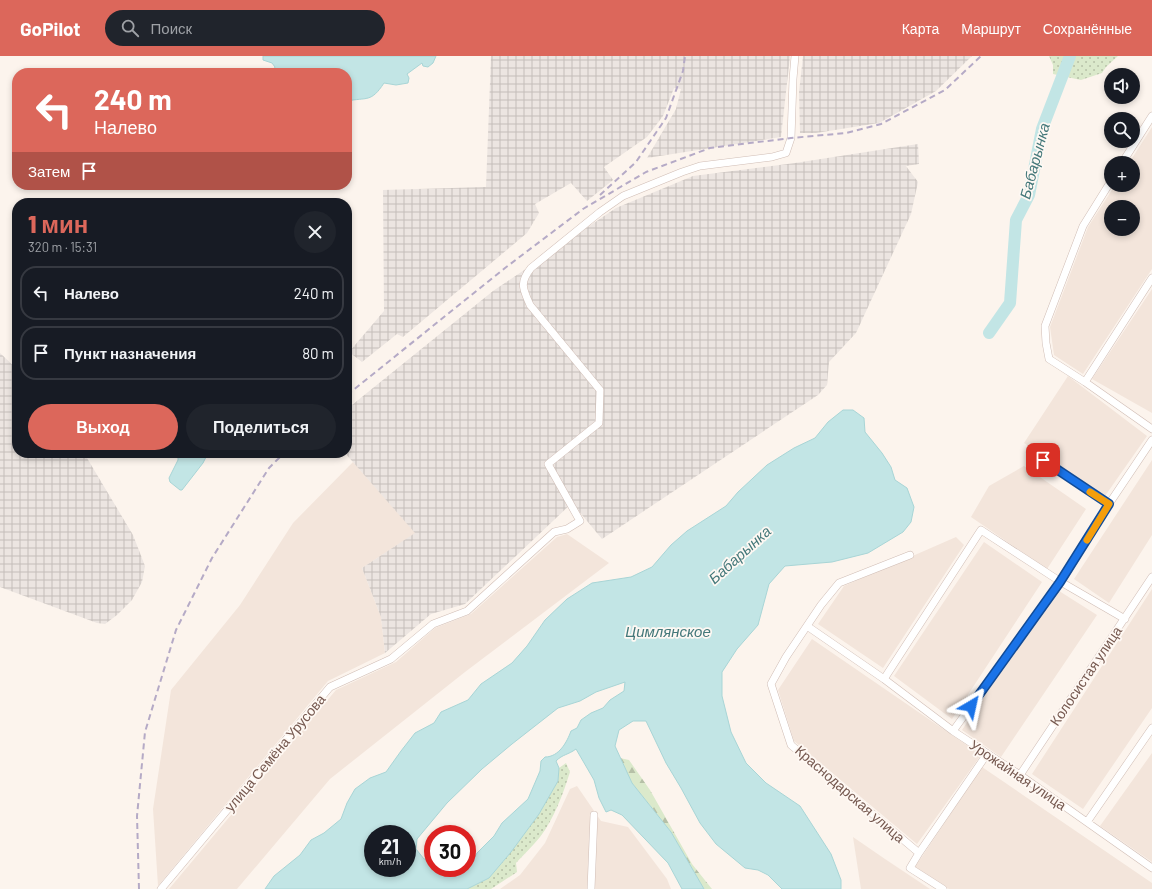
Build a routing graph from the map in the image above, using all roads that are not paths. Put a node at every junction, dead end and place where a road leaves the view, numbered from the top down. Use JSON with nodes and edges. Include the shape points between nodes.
{"nodes":[{"id":1,"x":795,"y":56,"type":"edge"},
{"id":2,"x":1152,"y":116,"type":"edge"},
{"id":3,"x":1126,"y":156,"type":"edge"},
{"id":4,"x":1104,"y":192,"type":"edge"},
{"id":5,"x":1152,"y":278,"type":"edge"},
{"id":6,"x":1085,"y":382,"type":"junction"},
{"id":7,"x":1152,"y":429,"type":"edge"},
{"id":8,"x":1152,"y":440,"type":"edge"},
{"id":9,"x":1030,"y":452,"type":"dead end"},
{"id":10,"x":1109,"y":504,"type":"junction"},
{"id":11,"x":910,"y":555,"type":"dead end"},
{"id":12,"x":1152,"y":577,"type":"edge"},
{"id":13,"x":1060,"y":582,"type":"junction"},
{"id":14,"x":1125,"y":619,"type":"junction"},
{"id":15,"x":807,"y":626,"type":"junction"},
{"id":16,"x":884,"y":679,"type":"junction"},
{"id":17,"x":1152,"y":728,"type":"edge"},
{"id":18,"x":953,"y":731,"type":"junction"},
{"id":19,"x":988,"y":754,"type":"junction"},
{"id":20,"x":1020,"y":775,"type":"junction"},
{"id":21,"x":594,"y":815,"type":"dead end"},
{"id":22,"x":1088,"y":822,"type":"junction"},
{"id":23,"x":919,"y":853,"type":"junction"},
{"id":24,"x":1152,"y":868,"type":"edge"},
{"id":25,"x":161,"y":889,"type":"edge"},
{"id":26,"x":590,"y":889,"type":"edge"},
{"id":27,"x":943,"y":889,"type":"edge"}],
"edges":[{"from":1,"to":25,"type":"street","name":"улица Семёна Урусова","via":[[791,138],[786,153],[700,166],[623,196],[531,268],[524,277],[524,292],[530,305],[600,390],[598,423],[548,464],[580,521],[554,532],[467,611],[433,624],[392,659],[330,687]]},
{"from":2,"to":3,"type":"street"},
{"from":4,"to":6,"type":"street","via":[[1083,226],[1045,326],[1049,358]]},
{"from":5,"to":6,"type":"street"},
{"from":6,"to":7,"type":"street"},
{"from":8,"to":10,"type":"street"},
{"from":9,"to":10,"type":"street"},
{"from":10,"to":13,"type":"street"},
{"from":11,"to":15,"type":"street","name":"Краснодарская улица","via":[[840,583]]},
{"from":12,"to":14,"type":"street","name":"Колосистая улица"},
{"from":13,"to":14,"type":"street"},
{"from":13,"to":16,"type":"street","via":[[981,530]]},
{"from":13,"to":18,"type":"street"},
{"from":14,"to":20,"type":"street","name":"Колосистая улица"},
{"from":15,"to":16,"type":"street","name":"Урожайная улица"},
{"from":15,"to":23,"type":"street","name":"Краснодарская улица","via":[[771,684],[791,744]]},
{"from":16,"to":18,"type":"street","name":"Урожайная улица"},
{"from":17,"to":22,"type":"street"},
{"from":18,"to":19,"type":"street","name":"Урожайная улица"},
{"from":19,"to":20,"type":"street","name":"Урожайная улица"},
{"from":19,"to":23,"type":"street"},
{"from":20,"to":22,"type":"street","name":"Урожайная улица"},
{"from":21,"to":26,"type":"street"},
{"from":22,"to":24,"type":"street","name":"Урожайная улица"},
{"from":23,"to":27,"type":"street","name":"Краснодарская улица","via":[[910,868]]}]}
